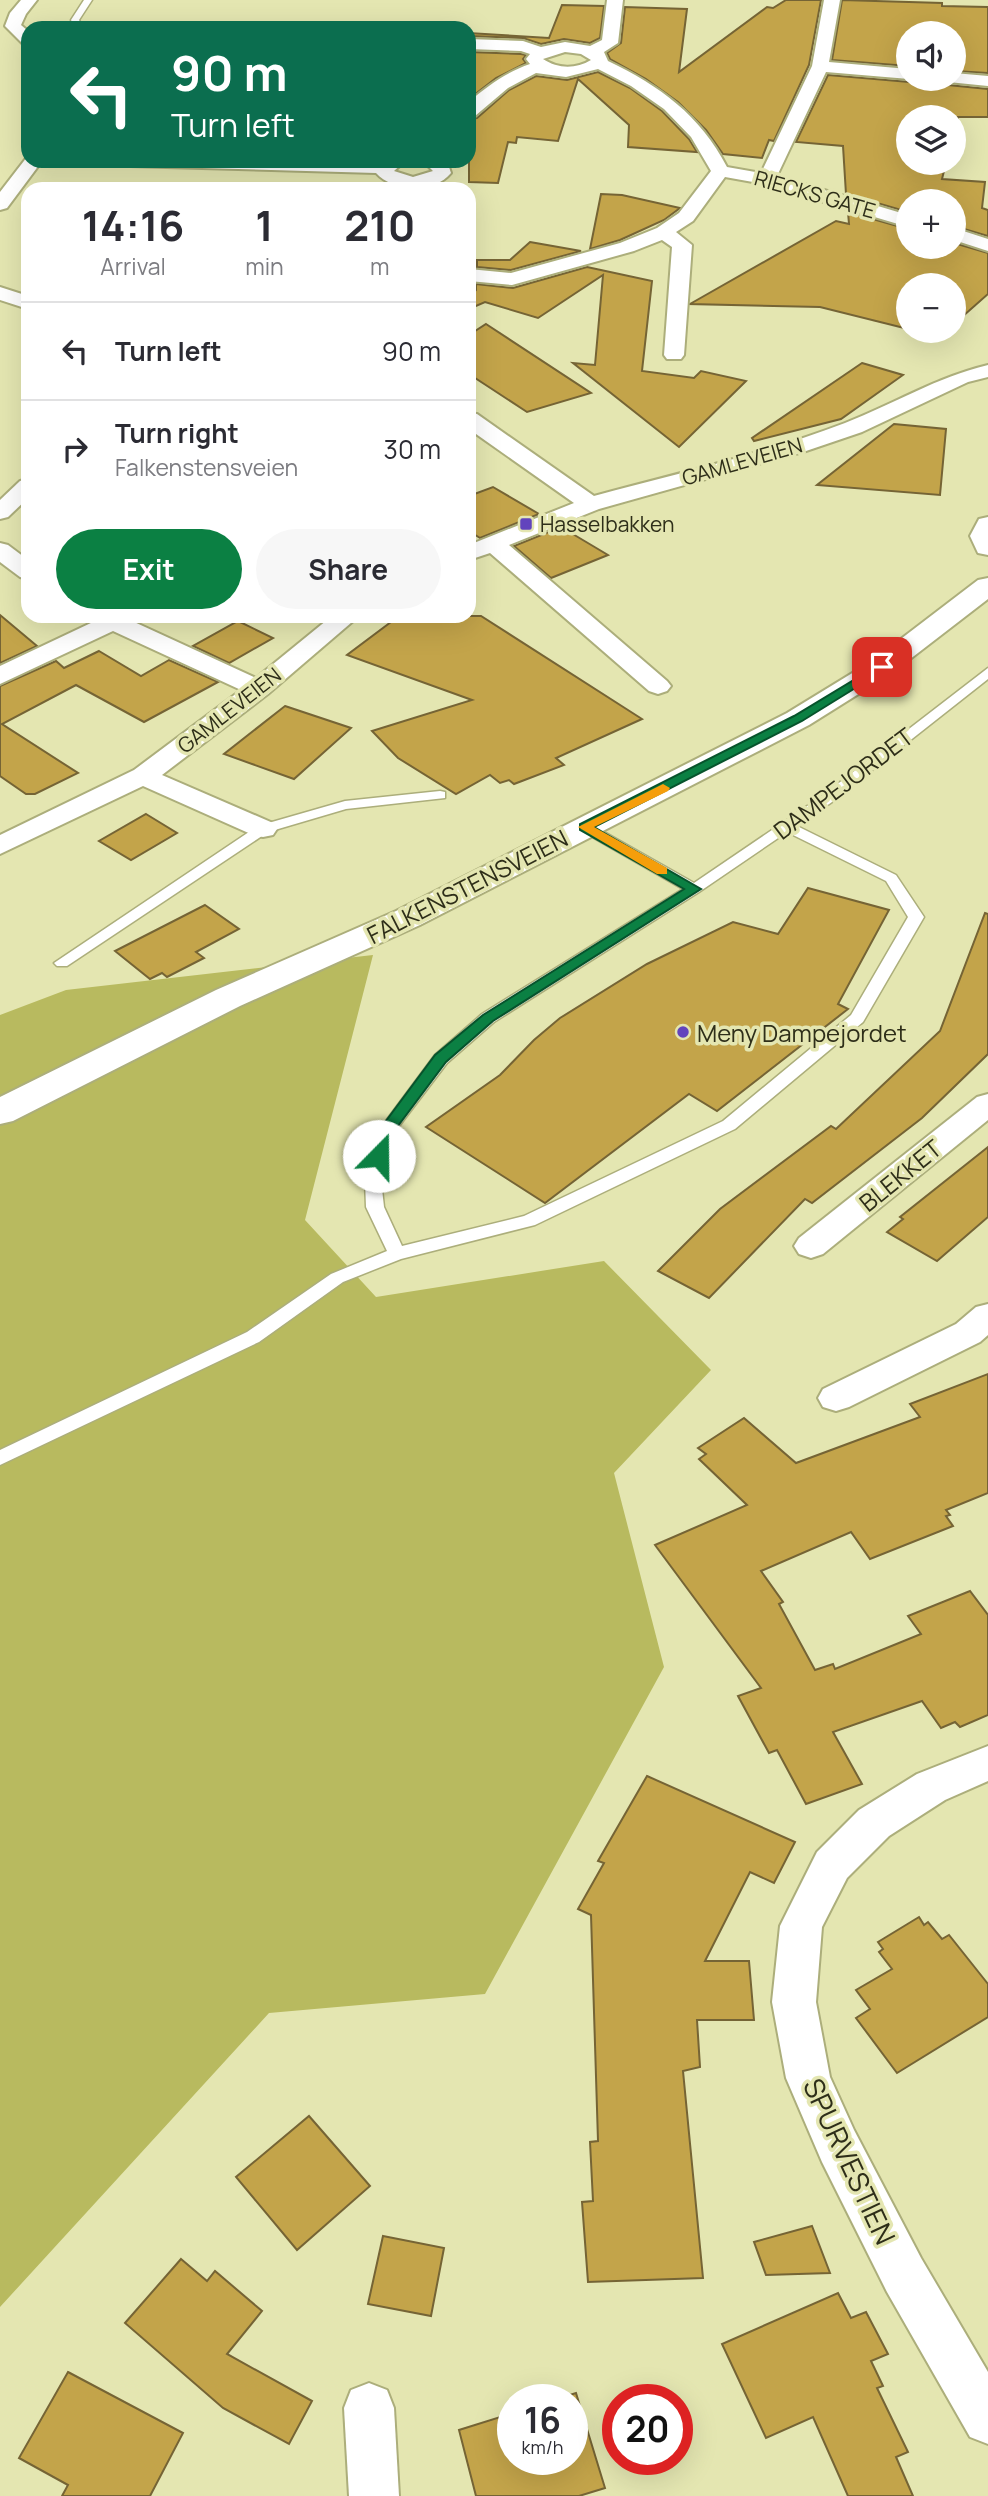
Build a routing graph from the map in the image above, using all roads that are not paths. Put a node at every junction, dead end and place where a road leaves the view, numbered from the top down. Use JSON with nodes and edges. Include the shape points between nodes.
{"nodes":[{"id":1,"x":29,"y":0,"type":"edge"},
{"id":2,"x":88,"y":0,"type":"edge"},
{"id":3,"x":615,"y":0,"type":"edge"},
{"id":4,"x":832,"y":0,"type":"edge"},
{"id":5,"x":76,"y":21,"type":"edge"},
{"id":6,"x":21,"y":33,"type":"edge"},
{"id":7,"x":476,"y":44,"type":"edge"},
{"id":8,"x":595,"y":57,"type":"junction"},
{"id":9,"x":541,"y":59,"type":"junction"},
{"id":10,"x":820,"y":66,"type":"junction"},
{"id":11,"x":896,"y":73,"type":"edge"},
{"id":12,"x":966,"y":79,"type":"edge"},
{"id":13,"x":988,"y":81,"type":"edge"},
{"id":14,"x":476,"y":105,"type":"edge"},
{"id":15,"x":28,"y":168,"type":"edge"},
{"id":16,"x":269,"y":168,"type":"edge"},
{"id":17,"x":442,"y":168,"type":"edge"},
{"id":18,"x":720,"y":171,"type":"junction"},
{"id":19,"x":388,"y":174,"type":"edge"},
{"id":20,"x":767,"y":179,"type":"junction"},
{"id":21,"x":411,"y":182,"type":"edge"},
{"id":22,"x":411,"y":182,"type":"edge"},
{"id":23,"x":0,"y":204,"type":"edge"},
{"id":24,"x":896,"y":217,"type":"edge"},
{"id":25,"x":664,"y":232,"type":"junction"},
{"id":26,"x":966,"y":238,"type":"edge"},
{"id":27,"x":988,"y":244,"type":"edge"},
{"id":28,"x":476,"y":276,"type":"edge"},
{"id":29,"x":512,"y":279,"type":"junction"},
{"id":30,"x":0,"y":293,"type":"edge"},
{"id":31,"x":476,"y":293,"type":"edge"},
{"id":32,"x":21,"y":300,"type":"edge"},
{"id":33,"x":674,"y":355,"type":"dead end"},
{"id":34,"x":988,"y":371,"type":"edge"},
{"id":35,"x":476,"y":424,"type":"edge"},
{"id":36,"x":21,"y":492,"type":"edge"},
{"id":37,"x":591,"y":504,"type":"junction"},
{"id":38,"x":0,"y":512,"type":"edge"},
{"id":39,"x":988,"y":525,"type":"edge"},
{"id":40,"x":492,"y":543,"type":"junction"},
{"id":41,"x":988,"y":547,"type":"edge"},
{"id":42,"x":0,"y":550,"type":"edge"},
{"id":43,"x":476,"y":550,"type":"edge"},
{"id":44,"x":21,"y":566,"type":"edge"},
{"id":45,"x":988,"y":586,"type":"edge"},
{"id":46,"x":102,"y":623,"type":"edge"},
{"id":47,"x":122,"y":623,"type":"edge"},
{"id":48,"x":339,"y":623,"type":"edge"},
{"id":49,"x":988,"y":672,"type":"edge"},
{"id":50,"x":0,"y":676,"type":"edge"},
{"id":51,"x":658,"y":686,"type":"dead end"},
{"id":52,"x":259,"y":689,"type":"junction"},
{"id":53,"x":143,"y":776,"type":"junction"},
{"id":54,"x":440,"y":795,"type":"dead end"},
{"id":55,"x":786,"y":826,"type":"junction"},
{"id":56,"x":585,"y":827,"type":"junction"},
{"id":57,"x":263,"y":829,"type":"junction"},
{"id":58,"x":0,"y":845,"type":"edge"},
{"id":59,"x":694,"y":889,"type":"junction"},
{"id":60,"x":62,"y":963,"type":"dead end"},
{"id":61,"x":988,"y":1104,"type":"edge"},
{"id":62,"x":0,"y":1112,"type":"edge"},
{"id":63,"x":811,"y":1246,"type":"dead end"},
{"id":64,"x":397,"y":1254,"type":"junction"},
{"id":65,"x":988,"y":1315,"type":"edge"},
{"id":66,"x":836,"y":1398,"type":"dead end"},
{"id":67,"x":0,"y":1458,"type":"edge"},
{"id":68,"x":988,"y":1763,"type":"edge"},
{"id":69,"x":369,"y":2408,"type":"dead end"},
{"id":70,"x":988,"y":2419,"type":"edge"},
{"id":71,"x":373,"y":2496,"type":"edge"}],
"edges":[{"from":1,"to":6,"type":"street","via":[[13,26]]},
{"from":2,"to":5,"type":"lane"},
{"from":3,"to":8,"type":"street","via":[[610,43]]},
{"from":4,"to":10,"type":"street"},
{"from":7,"to":9,"type":"street","via":[[523,46]]},
{"from":8,"to":9,"type":"street","via":[[565,47]]},
{"from":8,"to":18,"type":"street","via":[[684,115],[708,144]]},
{"from":9,"to":14,"type":"street"},
{"from":10,"to":11,"type":"street"},
{"from":10,"to":20,"type":"street"},
{"from":12,"to":13,"type":"street"},
{"from":15,"to":23,"type":"street"},
{"from":16,"to":19,"type":"street"},
{"from":17,"to":22,"type":"street","via":[[431,180]]},
{"from":18,"to":20,"type":"street","name":"RIECKS GATE"},
{"from":18,"to":25,"type":"street","via":[[686,217]]},
{"from":19,"to":21,"type":"street"},
{"from":20,"to":24,"type":"street","name":"RIECKS GATE"},
{"from":25,"to":29,"type":"street"},
{"from":25,"to":33,"type":"street","via":[[682,245]]},
{"from":26,"to":27,"type":"street"},
{"from":28,"to":29,"type":"street"},
{"from":29,"to":31,"type":"street"},
{"from":30,"to":32,"type":"street"},
{"from":34,"to":37,"type":"street","name":"GAMLEVEIEN","via":[[798,446]]},
{"from":35,"to":37,"type":"street"},
{"from":36,"to":38,"type":"street"},
{"from":37,"to":40,"type":"street","name":"GAMLEVEIEN"},
{"from":39,"to":41,"type":"main road","via":[[984,530]]},
{"from":40,"to":43,"type":"street","name":"GAMLEVEIEN"},
{"from":40,"to":51,"type":"street"},
{"from":42,"to":44,"type":"street"},
{"from":45,"to":56,"type":"main road","name":"FALKENSTENSVEIEN","via":[[839,695]]},
{"from":46,"to":50,"type":"street"},
{"from":47,"to":52,"type":"street"},
{"from":48,"to":52,"type":"street","name":"GAMLEVEIEN"},
{"from":49,"to":55,"type":"lane","name":"DAMPEJORDET"},
{"from":52,"to":53,"type":"street","name":"GAMLEVEIEN"},
{"from":53,"to":57,"type":"street","name":"GAMLEVEIEN"},
{"from":53,"to":58,"type":"street","name":"GAMLEVEIEN"},
{"from":54,"to":57,"type":"lane","via":[[345,805]]},
{"from":55,"to":59,"type":"lane","name":"DAMPEJORDET"},
{"from":55,"to":64,"type":"lane","via":[[891,878],[916,917],[857,1018],[729,1125],[529,1221]]},
{"from":56,"to":59,"type":"lane"},
{"from":56,"to":62,"type":"main road","name":"FALKENSTENSVEIEN","via":[[408,918],[228,998]]},
{"from":57,"to":60,"type":"lane"},
{"from":59,"to":64,"type":"lane","name":"DAMPEJORDET","via":[[488,1018],[440,1059],[385,1133],[373,1180],[375,1207]]},
{"from":61,"to":63,"type":"street","name":"BLEKKET"},
{"from":64,"to":67,"type":"lane","via":[[337,1278],[253,1336]]},
{"from":65,"to":66,"type":"street","via":[[968,1333]]},
{"from":68,"to":70,"type":"street","name":"SPURVESTIEN","via":[[931,1787],[874,1823],[832,1865],[801,1926],[794,2002],[808,2078],[838,2146],[904,2275]]},
{"from":69,"to":71,"type":"street"}]}
